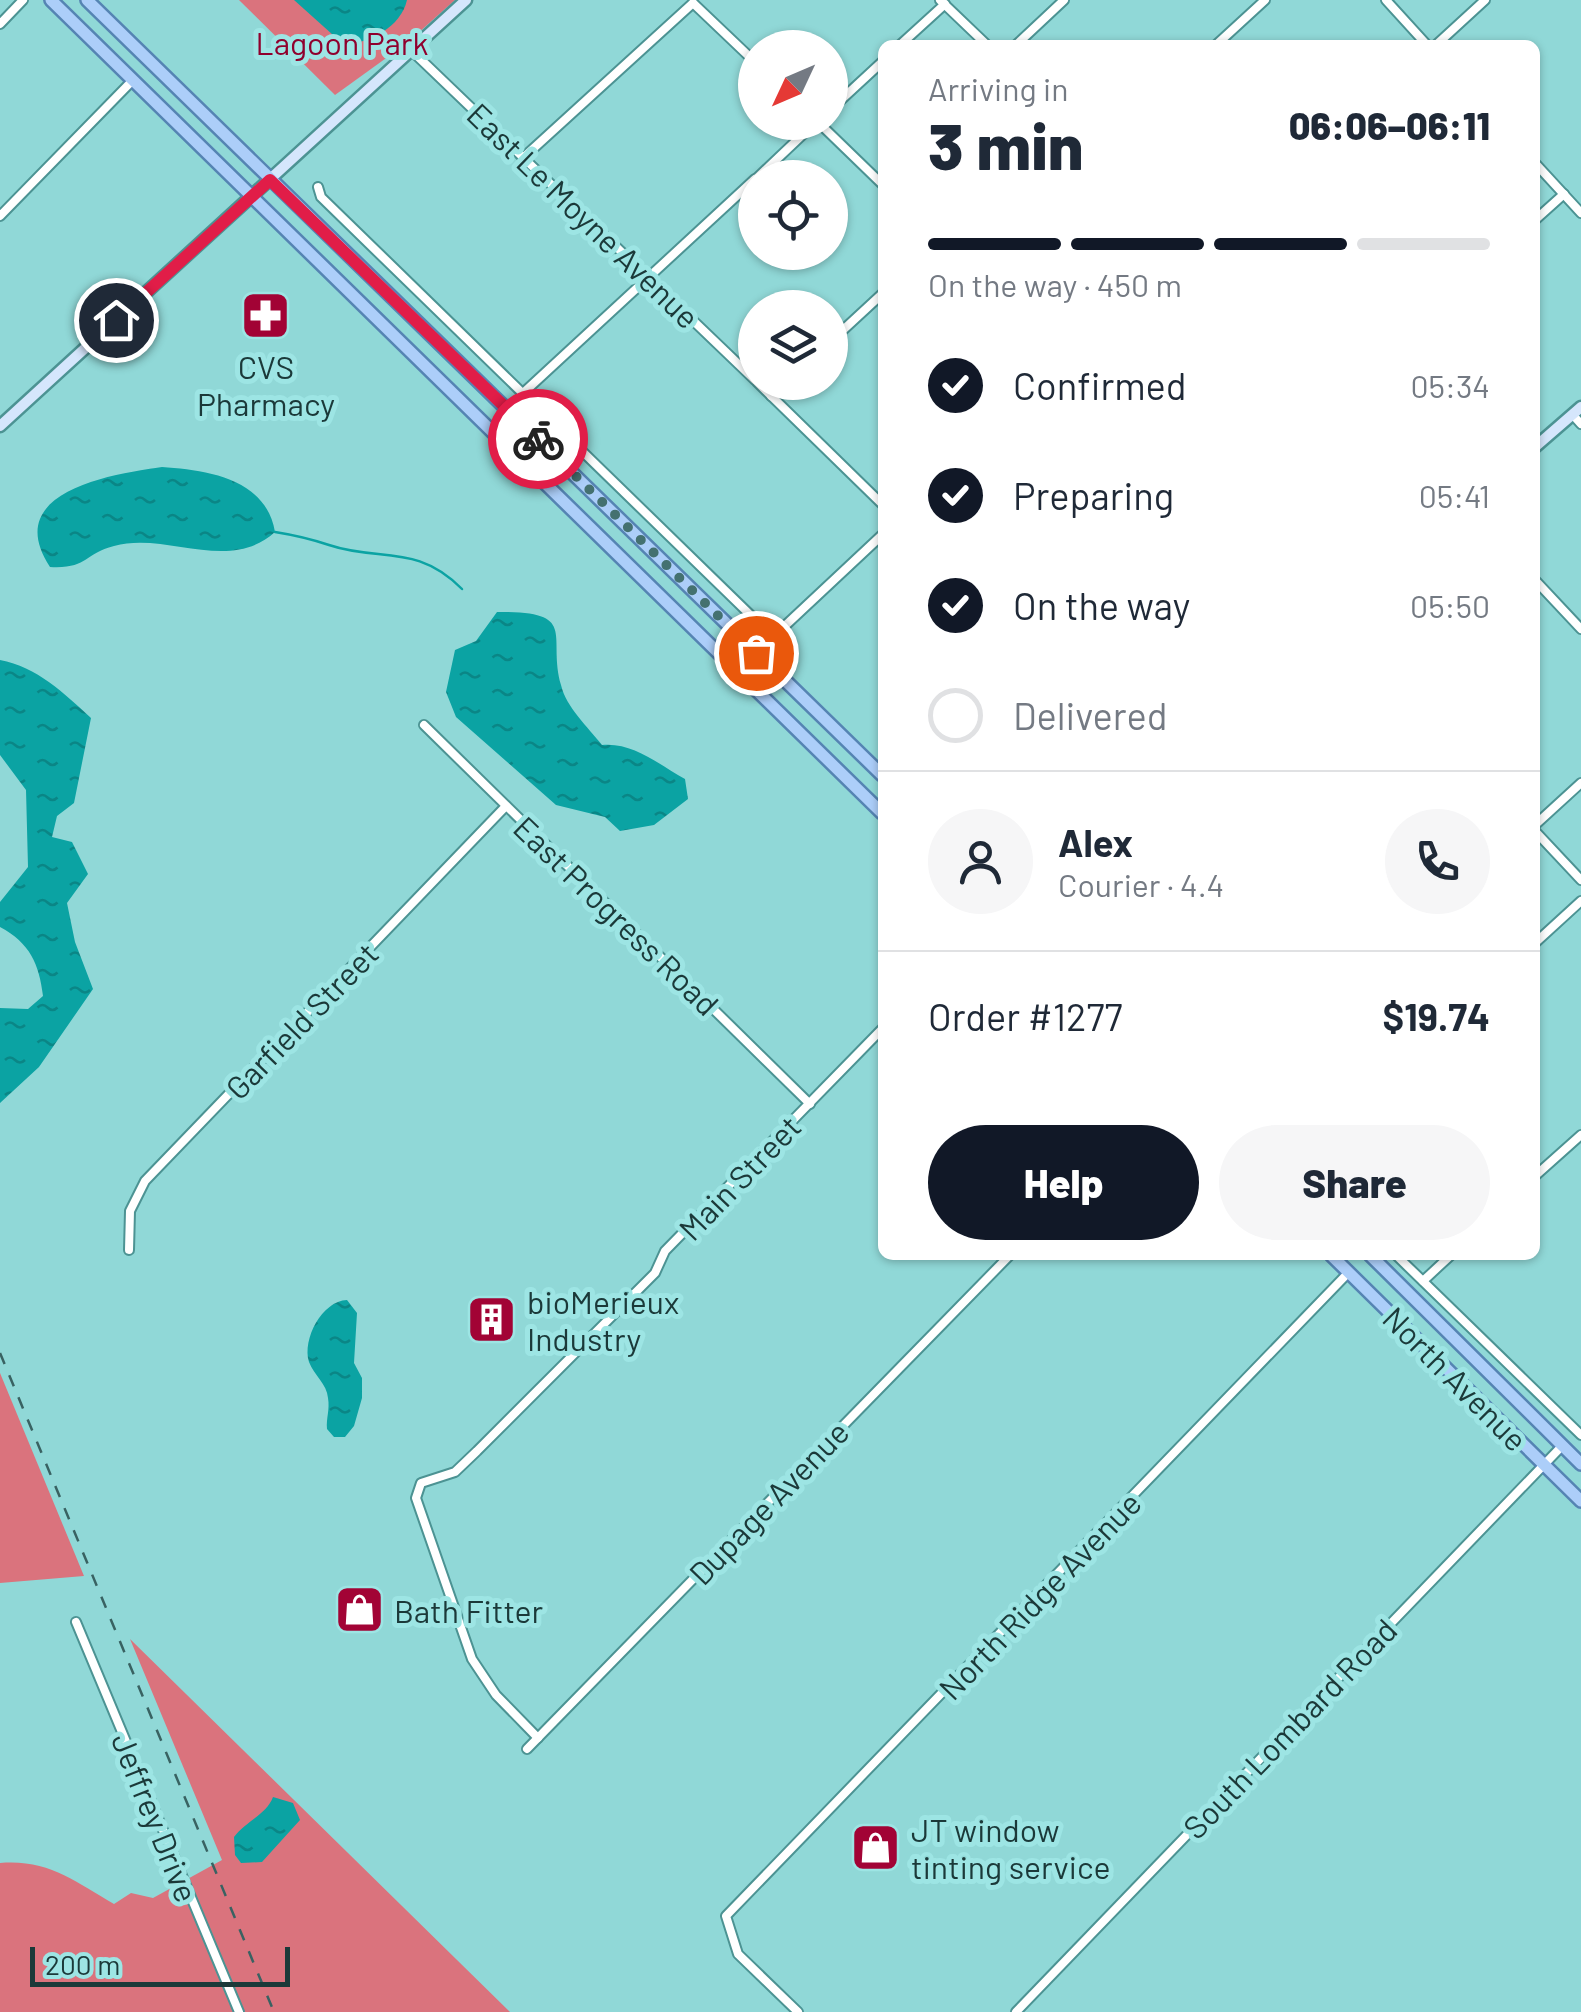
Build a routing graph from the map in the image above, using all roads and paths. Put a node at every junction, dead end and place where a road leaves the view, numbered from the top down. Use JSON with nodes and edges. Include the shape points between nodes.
{"nodes":[{"id":1,"x":24,"y":0,"type":"edge"},
{"id":2,"x":51,"y":0,"type":"edge"},
{"id":3,"x":88,"y":0,"type":"edge"},
{"id":4,"x":466,"y":0,"type":"edge"},
{"id":5,"x":1064,"y":0,"type":"edge"},
{"id":6,"x":1265,"y":0,"type":"edge"},
{"id":7,"x":1386,"y":0,"type":"edge"},
{"id":8,"x":1485,"y":0,"type":"edge"},
{"id":9,"x":692,"y":2,"type":"edge"},
{"id":10,"x":942,"y":2,"type":"edge"},
{"id":11,"x":0,"y":24,"type":"edge"},
{"id":12,"x":905,"y":40,"type":"edge"},
{"id":13,"x":983,"y":40,"type":"edge"},
{"id":14,"x":1021,"y":40,"type":"edge"},
{"id":15,"x":1221,"y":40,"type":"edge"},
{"id":16,"x":1422,"y":40,"type":"edge"},
{"id":17,"x":1441,"y":40,"type":"edge"},
{"id":18,"x":738,"y":46,"type":"edge"},
{"id":19,"x":412,"y":51,"type":"junction"},
{"id":20,"x":878,"y":66,"type":"edge"},
{"id":21,"x":132,"y":82,"type":"junction"},
{"id":22,"x":848,"y":93,"type":"edge"},
{"id":23,"x":797,"y":140,"type":"edge"},
{"id":24,"x":836,"y":140,"type":"edge"},
{"id":25,"x":524,"y":157,"type":"junction"},
{"id":26,"x":776,"y":160,"type":"edge"},
{"id":27,"x":1540,"y":168,"type":"edge"},
{"id":28,"x":270,"y":180,"type":"junction"},
{"id":29,"x":878,"y":180,"type":"edge"},
{"id":30,"x":318,"y":187,"type":"dead end"},
{"id":31,"x":1564,"y":194,"type":"junction"},
{"id":32,"x":738,"y":195,"type":"edge"},
{"id":33,"x":251,"y":198,"type":"junction"},
{"id":34,"x":1581,"y":212,"type":"edge"},
{"id":35,"x":0,"y":216,"type":"edge"},
{"id":36,"x":1540,"y":216,"type":"edge"},
{"id":37,"x":648,"y":278,"type":"junction"},
{"id":38,"x":878,"y":298,"type":"edge"},
{"id":39,"x":848,"y":325,"type":"edge"},
{"id":40,"x":738,"y":364,"type":"edge"},
{"id":41,"x":521,"y":395,"type":"junction"},
{"id":42,"x":776,"y":400,"type":"edge"},
{"id":43,"x":1578,"y":416,"type":"edge"},
{"id":44,"x":0,"y":426,"type":"edge"},
{"id":45,"x":1540,"y":443,"type":"edge"},
{"id":46,"x":878,"y":500,"type":"edge"},
{"id":47,"x":878,"y":539,"type":"edge"},
{"id":48,"x":1540,"y":585,"type":"edge"},
{"id":49,"x":1581,"y":628,"type":"edge"},
{"id":50,"x":424,"y":726,"type":"dead end"},
{"id":51,"x":878,"y":771,"type":"edge"},
{"id":52,"x":1581,"y":783,"type":"edge"},
{"id":53,"x":506,"y":806,"type":"junction"},
{"id":54,"x":878,"y":809,"type":"edge"},
{"id":55,"x":1540,"y":823,"type":"edge"},
{"id":56,"x":1540,"y":834,"type":"edge"},
{"id":57,"x":1581,"y":880,"type":"edge"},
{"id":58,"x":1581,"y":901,"type":"edge"},
{"id":59,"x":1540,"y":938,"type":"edge"},
{"id":60,"x":878,"y":1033,"type":"edge"},
{"id":61,"x":810,"y":1104,"type":"junction"},
{"id":62,"x":1581,"y":1135,"type":"edge"},
{"id":63,"x":1540,"y":1169,"type":"edge"},
{"id":64,"x":129,"y":1250,"type":"dead end"},
{"id":65,"x":1005,"y":1260,"type":"edge"},
{"id":66,"x":1337,"y":1260,"type":"edge"},
{"id":67,"x":1375,"y":1260,"type":"edge"},
{"id":68,"x":1401,"y":1260,"type":"edge"},
{"id":69,"x":1446,"y":1260,"type":"edge"},
{"id":70,"x":1349,"y":1272,"type":"junction"},
{"id":71,"x":1423,"y":1281,"type":"junction"},
{"id":72,"x":1581,"y":1435,"type":"edge"},
{"id":73,"x":1562,"y":1446,"type":"junction"},
{"id":74,"x":1581,"y":1464,"type":"edge"},
{"id":75,"x":1543,"y":1465,"type":"junction"},
{"id":76,"x":1581,"y":1501,"type":"edge"},
{"id":77,"x":76,"y":1622,"type":"dead end"},
{"id":78,"x":538,"y":1738,"type":"junction"},
{"id":79,"x":527,"y":1749,"type":"dead end"},
{"id":80,"x":239,"y":2012,"type":"edge"},
{"id":81,"x":798,"y":2012,"type":"edge"},
{"id":82,"x":1016,"y":2012,"type":"edge"}],
"edges":[{"from":1,"to":11,"type":"street"},
{"from":2,"to":21,"type":"main road"},
{"from":3,"to":28,"type":"main road"},
{"from":4,"to":19,"type":"street"},
{"from":5,"to":14,"type":"street"},
{"from":6,"to":15,"type":"street"},
{"from":7,"to":16,"type":"street"},
{"from":8,"to":17,"type":"street"},
{"from":9,"to":18,"type":"street"},
{"from":9,"to":25,"type":"street"},
{"from":10,"to":12,"type":"street"},
{"from":10,"to":13,"type":"street"},
{"from":19,"to":25,"type":"street","name":"East Le Moyne Avenue"},
{"from":19,"to":28,"type":"street"},
{"from":20,"to":22,"type":"street"},
{"from":21,"to":33,"type":"main road"},
{"from":21,"to":35,"type":"street"},
{"from":23,"to":26,"type":"street"},
{"from":24,"to":29,"type":"street"},
{"from":25,"to":37,"type":"street","name":"East Le Moyne Avenue"},
{"from":27,"to":31,"type":"street"},
{"from":28,"to":33,"type":"street"},
{"from":28,"to":51,"type":"main road"},
{"from":30,"to":41,"type":"street"},
{"from":31,"to":34,"type":"street"},
{"from":31,"to":36,"type":"street"},
{"from":32,"to":37,"type":"street"},
{"from":33,"to":44,"type":"street"},
{"from":33,"to":54,"type":"main road"},
{"from":37,"to":40,"type":"street","name":"East Le Moyne Avenue"},
{"from":37,"to":41,"type":"street"},
{"from":38,"to":39,"type":"street"},
{"from":41,"to":47,"type":"street","via":[[773,636]]},
{"from":42,"to":46,"type":"street","name":"East Le Moyne Avenue"},
{"from":43,"to":45,"type":"street"},
{"from":48,"to":49,"type":"street"},
{"from":50,"to":53,"type":"street","name":"East Progress Road"},
{"from":52,"to":55,"type":"street"},
{"from":53,"to":61,"type":"street","name":"East Progress Road"},
{"from":53,"to":64,"type":"street","name":"Garfield Street","via":[[145,1181],[130,1211]]},
{"from":56,"to":57,"type":"street"},
{"from":58,"to":59,"type":"street"},
{"from":60,"to":61,"type":"street","name":"Main Street"},
{"from":61,"to":78,"type":"street","name":"Main Street","via":[[666,1252],[655,1273],[477,1451],[455,1472],[421,1484],[416,1498],[472,1660]]},
{"from":62,"to":63,"type":"street"},
{"from":65,"to":78,"type":"street","name":"Dupage Avenue"},
{"from":66,"to":70,"type":"main road","name":"North Avenue"},
{"from":67,"to":73,"type":"main road","name":"North Avenue"},
{"from":68,"to":71,"type":"street","name":"North Avenue"},
{"from":69,"to":71,"type":"street"},
{"from":70,"to":75,"type":"main road","name":"North Avenue"},
{"from":70,"to":81,"type":"street","name":"North Ridge Avenue","via":[[726,1916],[738,1954]]},
{"from":71,"to":72,"type":"street","name":"North Avenue"},
{"from":73,"to":74,"type":"main road","name":"North Avenue"},
{"from":73,"to":75,"type":"street","name":"South Lombard Road"},
{"from":75,"to":76,"type":"main road","name":"North Avenue"},
{"from":75,"to":82,"type":"street","name":"South Lombard Road"},
{"from":77,"to":80,"type":"street","name":"Jeffrey Drive"},
{"from":78,"to":79,"type":"street","name":"Dupage Avenue"}]}
